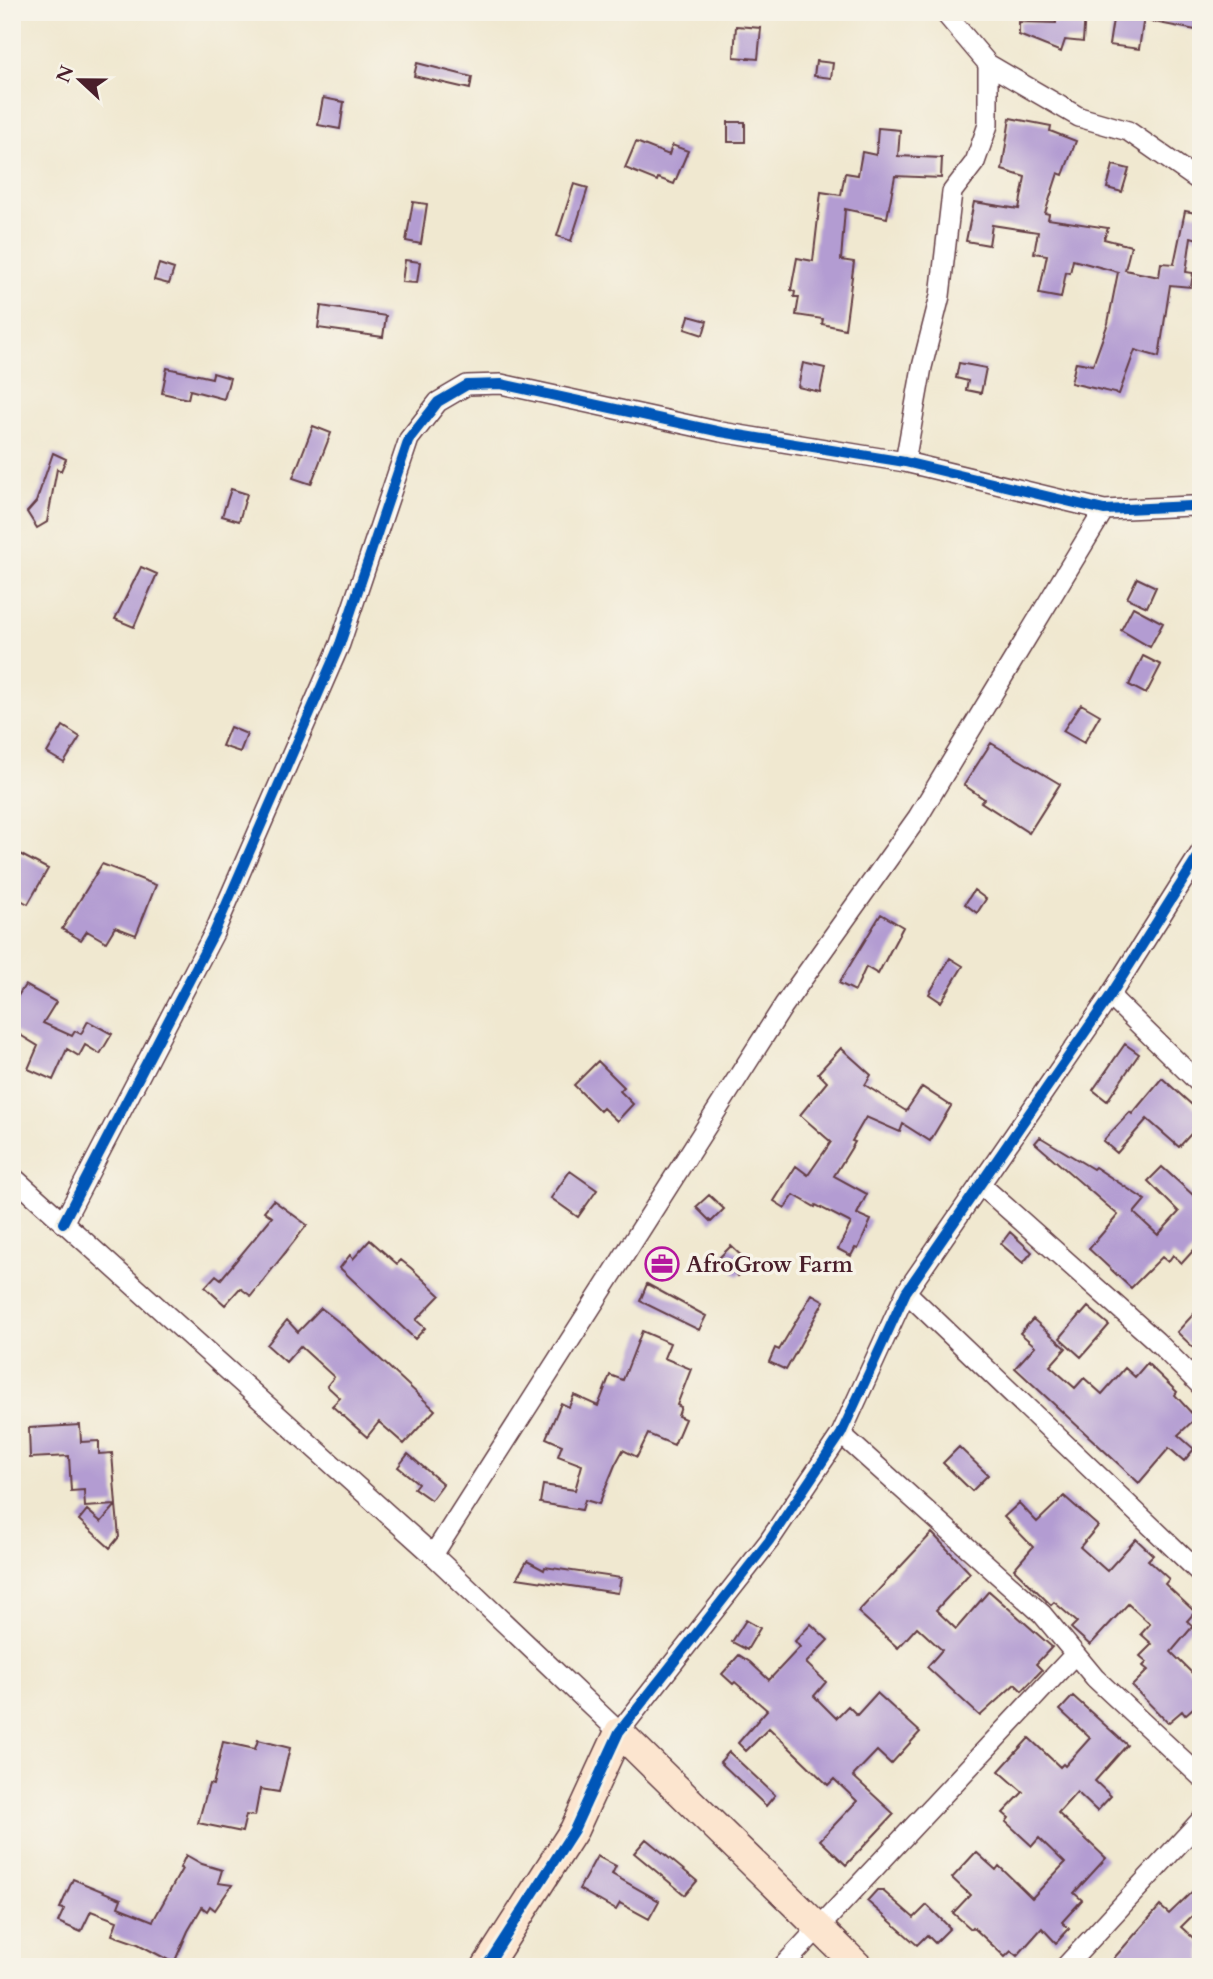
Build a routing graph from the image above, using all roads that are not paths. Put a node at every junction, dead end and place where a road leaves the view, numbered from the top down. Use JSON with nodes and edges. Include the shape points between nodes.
{"nodes":[{"id":1,"x":944,"y":12,"type":"edge"},
{"id":2,"x":988,"y":64,"type":"junction"},
{"id":3,"x":1201,"y":182,"type":"edge"},
{"id":4,"x":905,"y":462,"type":"junction"},
{"id":5,"x":1201,"y":509,"type":"edge"},
{"id":6,"x":1104,"y":510,"type":"junction"},
{"id":7,"x":1201,"y":852,"type":"edge"},
{"id":8,"x":1110,"y":996,"type":"junction"},
{"id":9,"x":1201,"y":1085,"type":"edge"},
{"id":10,"x":12,"y":1176,"type":"edge"},
{"id":11,"x":980,"y":1184,"type":"junction"},
{"id":12,"x":63,"y":1223,"type":"junction"},
{"id":13,"x":906,"y":1292,"type":"junction"},
{"id":14,"x":1201,"y":1386,"type":"edge"},
{"id":15,"x":841,"y":1434,"type":"junction"},
{"id":16,"x":433,"y":1555,"type":"junction"},
{"id":17,"x":1201,"y":1574,"type":"edge"},
{"id":18,"x":1075,"y":1654,"type":"junction"},
{"id":19,"x":619,"y":1732,"type":"junction"},
{"id":20,"x":1201,"y":1777,"type":"edge"},
{"id":21,"x":1201,"y":1820,"type":"edge"},
{"id":22,"x":819,"y":1927,"type":"junction"},
{"id":23,"x":486,"y":1967,"type":"edge"},
{"id":24,"x":782,"y":1967,"type":"edge"},
{"id":25,"x":859,"y":1967,"type":"edge"},
{"id":26,"x":1065,"y":1967,"type":"edge"}],
"edges":[{"from":1,"to":2,"type":"street"},
{"from":2,"to":3,"type":"street","via":[[1079,117],[1128,131]]},
{"from":2,"to":4,"type":"street","via":[[988,125],[975,162],[952,192],[940,296]]},
{"from":4,"to":6,"type":"street"},
{"from":4,"to":12,"type":"street","via":[[721,432],[501,384],[467,385],[438,402],[409,439],[340,644],[214,933]]},
{"from":5,"to":6,"type":"street"},
{"from":6,"to":16,"type":"street","via":[[918,817],[785,1005]]},
{"from":7,"to":8,"type":"street"},
{"from":8,"to":9,"type":"street"},
{"from":8,"to":11,"type":"street"},
{"from":10,"to":12,"type":"street"},
{"from":11,"to":13,"type":"street"},
{"from":11,"to":14,"type":"street"},
{"from":12,"to":16,"type":"street"},
{"from":13,"to":15,"type":"street"},
{"from":13,"to":17,"type":"street"},
{"from":15,"to":18,"type":"street","via":[[1042,1614]]},
{"from":15,"to":19,"type":"street","via":[[769,1541]]},
{"from":16,"to":19,"type":"street"},
{"from":18,"to":20,"type":"street"},
{"from":18,"to":22,"type":"street"},
{"from":19,"to":22,"type":"street"},
{"from":19,"to":23,"type":"street","via":[[574,1830]]},
{"from":21,"to":26,"type":"street"},
{"from":22,"to":24,"type":"street"},
{"from":22,"to":25,"type":"street"}]}
